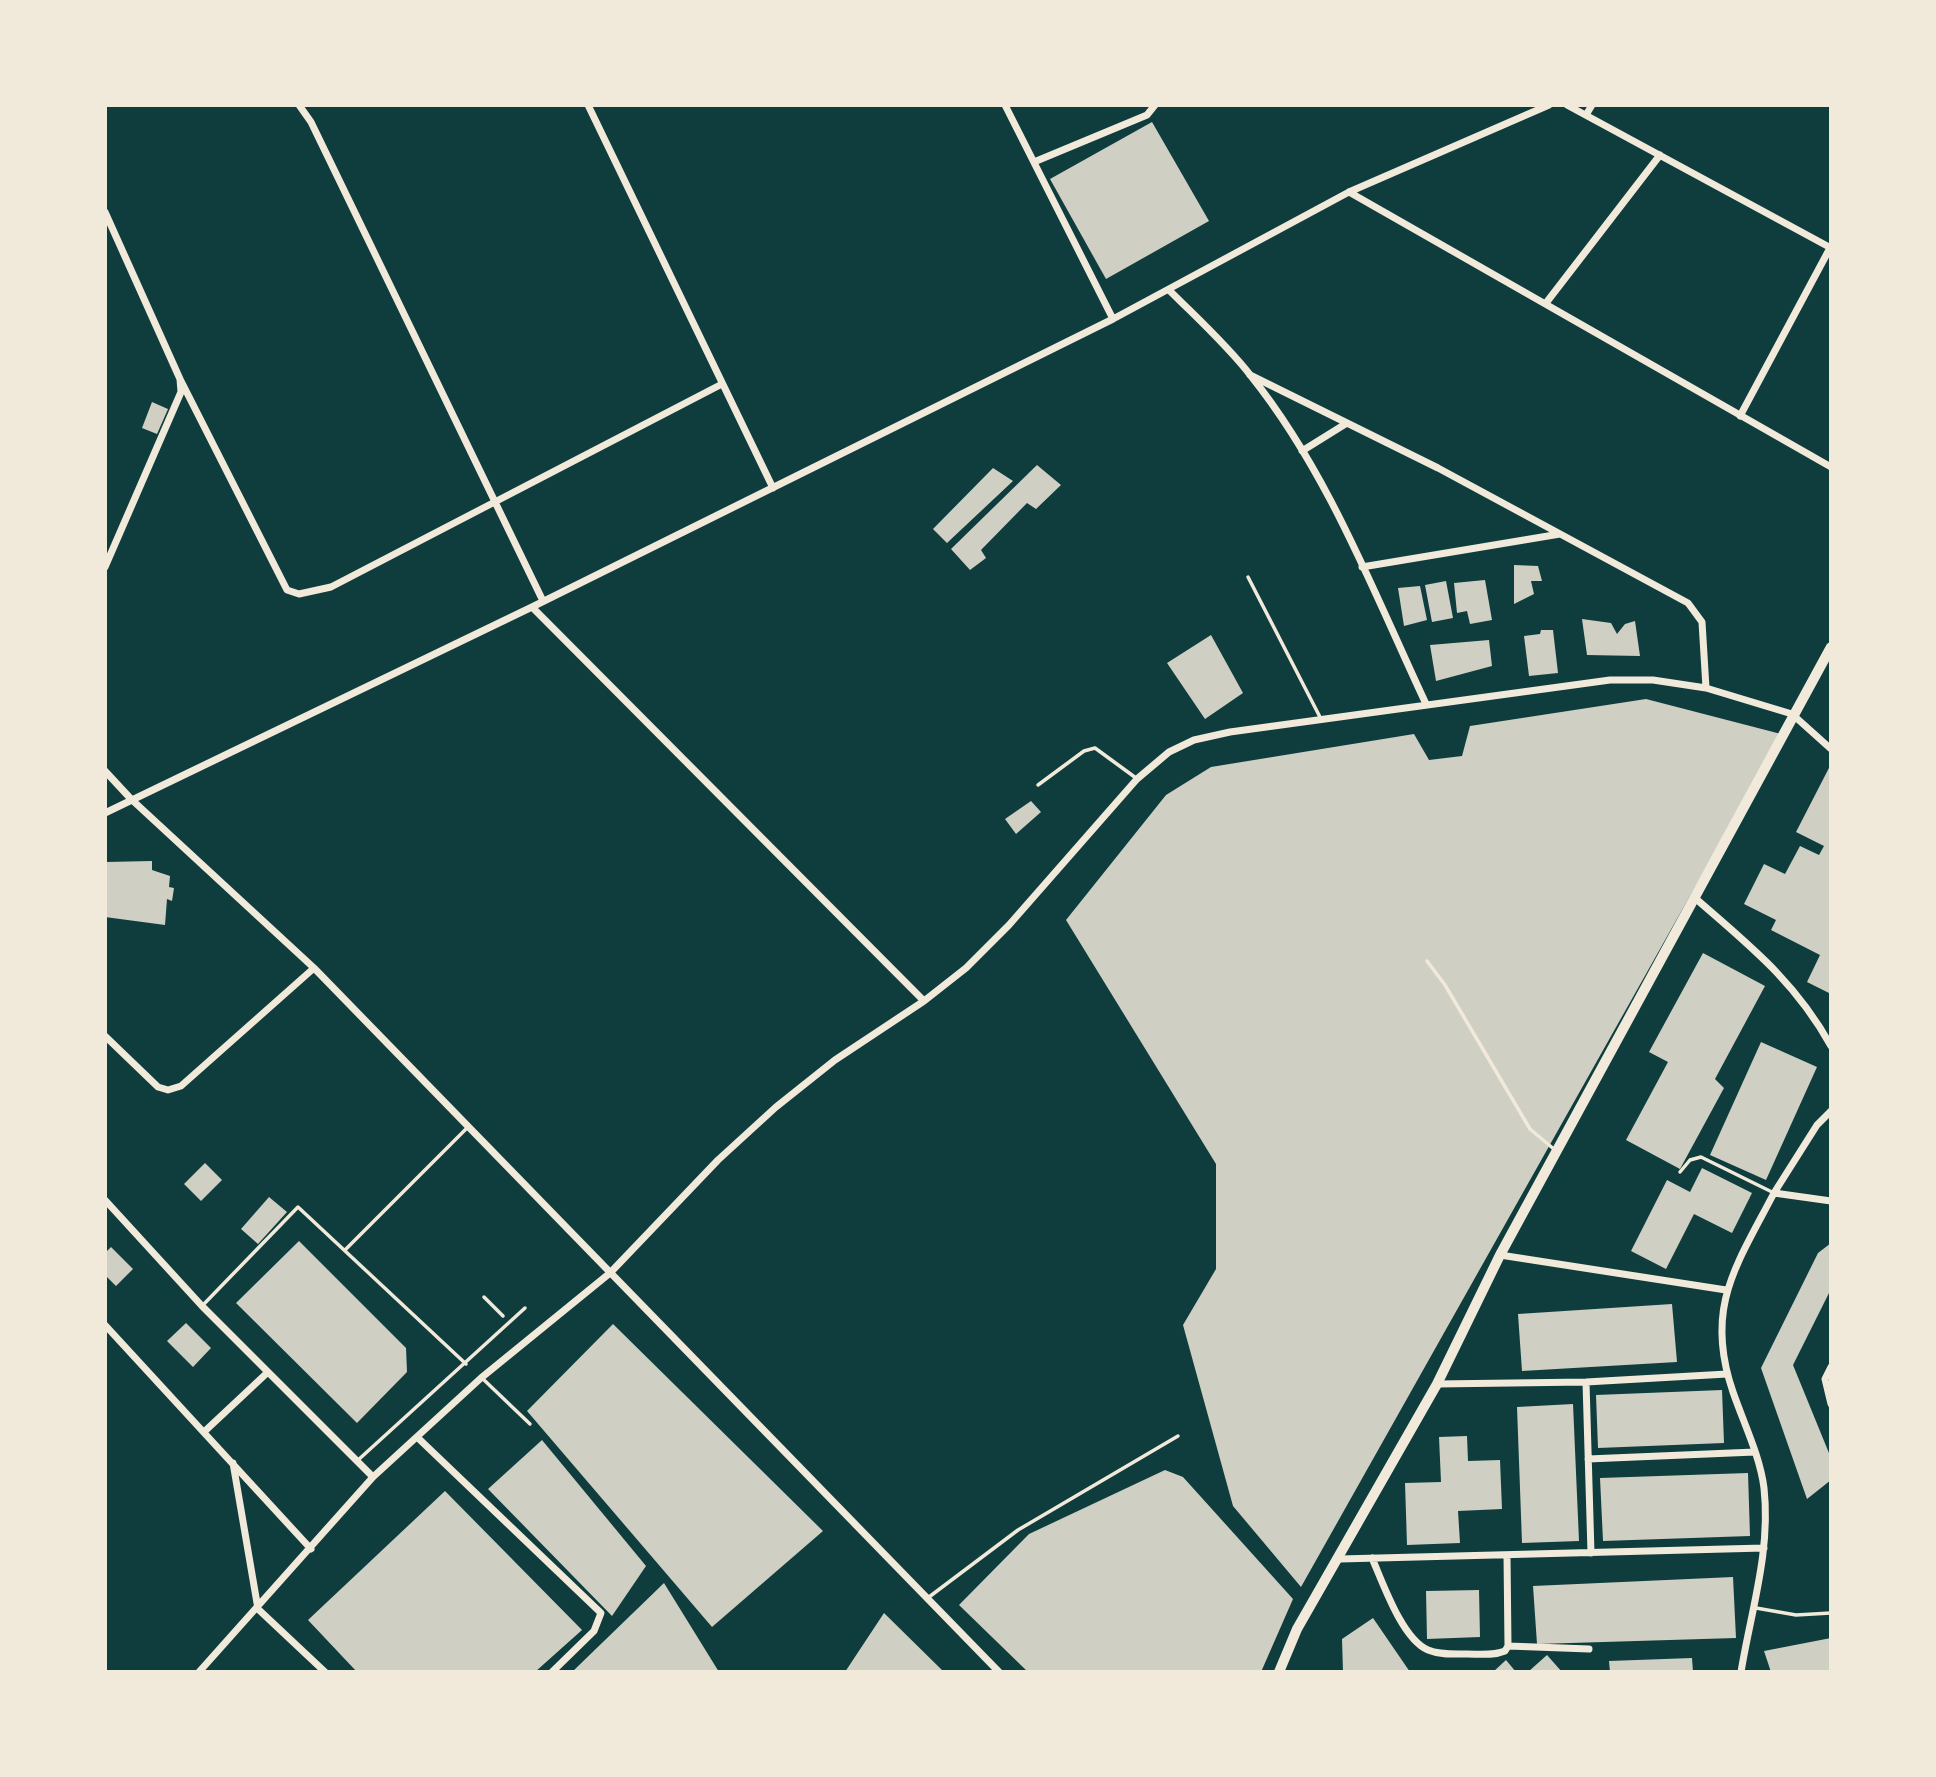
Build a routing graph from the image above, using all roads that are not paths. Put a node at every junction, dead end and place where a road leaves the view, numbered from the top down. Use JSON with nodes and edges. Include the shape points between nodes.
{"nodes":[{"id":1,"x":588,"y":105,"type":"edge"},
{"id":2,"x":1005,"y":105,"type":"edge"},
{"id":3,"x":1155,"y":105,"type":"edge"},
{"id":4,"x":1549,"y":105,"type":"edge"},
{"id":5,"x":1567,"y":105,"type":"edge"},
{"id":6,"x":1591,"y":105,"type":"edge"},
{"id":7,"x":303,"y":106,"type":"edge"},
{"id":8,"x":1586,"y":115,"type":"junction"},
{"id":9,"x":1660,"y":155,"type":"junction"},
{"id":10,"x":1034,"y":162,"type":"junction"},
{"id":11,"x":1349,"y":192,"type":"junction"},
{"id":12,"x":105,"y":212,"type":"edge"},
{"id":13,"x":1831,"y":248,"type":"edge"},
{"id":14,"x":1170,"y":290,"type":"junction"},
{"id":15,"x":1546,"y":303,"type":"junction"},
{"id":16,"x":1113,"y":319,"type":"junction"},
{"id":17,"x":1250,"y":375,"type":"junction"},
{"id":18,"x":180,"y":379,"type":"junction"},
{"id":19,"x":722,"y":384,"type":"junction"},
{"id":20,"x":1740,"y":416,"type":"junction"},
{"id":21,"x":1346,"y":423,"type":"junction"},
{"id":22,"x":1302,"y":451,"type":"junction"},
{"id":23,"x":1831,"y":467,"type":"edge"},
{"id":24,"x":773,"y":488,"type":"junction"},
{"id":25,"x":495,"y":502,"type":"junction"},
{"id":26,"x":1560,"y":534,"type":"junction"},
{"id":27,"x":105,"y":567,"type":"edge"},
{"id":28,"x":1362,"y":567,"type":"junction"},
{"id":29,"x":1248,"y":577,"type":"dead end"},
{"id":30,"x":543,"y":601,"type":"junction"},
{"id":31,"x":533,"y":607,"type":"junction"},
{"id":32,"x":1831,"y":647,"type":"edge"},
{"id":33,"x":1706,"y":688,"type":"junction"},
{"id":34,"x":1426,"y":704,"type":"junction"},
{"id":35,"x":1792,"y":714,"type":"junction"},
{"id":36,"x":1322,"y":721,"type":"junction"},
{"id":37,"x":1831,"y":749,"type":"edge"},
{"id":38,"x":105,"y":771,"type":"edge"},
{"id":39,"x":1137,"y":779,"type":"junction"},
{"id":40,"x":1038,"y":785,"type":"dead end"},
{"id":41,"x":131,"y":799,"type":"junction"},
{"id":42,"x":105,"y":813,"type":"edge"},
{"id":43,"x":1695,"y":898,"type":"junction"},
{"id":44,"x":1427,"y":961,"type":"dead end"},
{"id":45,"x":314,"y":968,"type":"junction"},
{"id":46,"x":924,"y":1001,"type":"junction"},
{"id":47,"x":105,"y":1036,"type":"edge"},
{"id":48,"x":1831,"y":1046,"type":"edge"},
{"id":49,"x":1831,"y":1111,"type":"edge"},
{"id":50,"x":469,"y":1126,"type":"junction"},
{"id":51,"x":1557,"y":1152,"type":"junction"},
{"id":52,"x":1680,"y":1172,"type":"dead end"},
{"id":53,"x":1774,"y":1194,"type":"junction"},
{"id":54,"x":105,"y":1200,"type":"edge"},
{"id":55,"x":1831,"y":1201,"type":"edge"},
{"id":56,"x":345,"y":1250,"type":"junction"},
{"id":57,"x":1500,"y":1255,"type":"junction"},
{"id":58,"x":610,"y":1273,"type":"junction"},
{"id":59,"x":1726,"y":1290,"type":"junction"},
{"id":60,"x":202,"y":1306,"type":"junction"},
{"id":61,"x":525,"y":1308,"type":"dead end"},
{"id":62,"x":105,"y":1325,"type":"edge"},
{"id":63,"x":466,"y":1364,"type":"junction"},
{"id":64,"x":1831,"y":1367,"type":"edge"},
{"id":65,"x":268,"y":1372,"type":"junction"},
{"id":66,"x":1727,"y":1374,"type":"junction"},
{"id":67,"x":481,"y":1378,"type":"junction"},
{"id":68,"x":1586,"y":1382,"type":"junction"},
{"id":69,"x":1437,"y":1384,"type":"junction"},
{"id":70,"x":1831,"y":1404,"type":"edge"},
{"id":71,"x":530,"y":1423,"type":"dead end"},
{"id":72,"x":205,"y":1431,"type":"junction"},
{"id":73,"x":1178,"y":1436,"type":"dead end"},
{"id":74,"x":418,"y":1438,"type":"junction"},
{"id":75,"x":1755,"y":1452,"type":"junction"},
{"id":76,"x":1588,"y":1459,"type":"junction"},
{"id":77,"x":356,"y":1462,"type":"junction"},
{"id":78,"x":233,"y":1463,"type":"junction"},
{"id":79,"x":373,"y":1477,"type":"junction"},
{"id":80,"x":1765,"y":1548,"type":"junction"},
{"id":81,"x":310,"y":1549,"type":"junction"},
{"id":82,"x":1591,"y":1553,"type":"junction"},
{"id":83,"x":1507,"y":1555,"type":"junction"},
{"id":84,"x":1372,"y":1558,"type":"junction"},
{"id":85,"x":1340,"y":1559,"type":"junction"},
{"id":86,"x":927,"y":1598,"type":"junction"},
{"id":87,"x":1754,"y":1607,"type":"junction"},
{"id":88,"x":258,"y":1609,"type":"junction"},
{"id":89,"x":1831,"y":1613,"type":"edge"},
{"id":90,"x":1508,"y":1646,"type":"junction"},
{"id":91,"x":1589,"y":1649,"type":"dead end"},
{"id":92,"x":199,"y":1672,"type":"edge"},
{"id":93,"x":325,"y":1672,"type":"edge"},
{"id":94,"x":552,"y":1672,"type":"edge"},
{"id":95,"x":999,"y":1672,"type":"edge"},
{"id":96,"x":1279,"y":1672,"type":"edge"},
{"id":97,"x":1741,"y":1672,"type":"edge"}],
"edges":[{"from":1,"to":19,"type":"street"},
{"from":2,"to":10,"type":"street"},
{"from":3,"to":10,"type":"street","via":[[1147,115]]},
{"from":4,"to":11,"type":"street"},
{"from":5,"to":8,"type":"street"},
{"from":6,"to":8,"type":"street"},
{"from":7,"to":25,"type":"street"},
{"from":8,"to":9,"type":"street"},
{"from":9,"to":13,"type":"street"},
{"from":9,"to":15,"type":"street"},
{"from":10,"to":16,"type":"street"},
{"from":11,"to":14,"type":"street"},
{"from":11,"to":15,"type":"street"},
{"from":12,"to":18,"type":"street"},
{"from":13,"to":20,"type":"street"},
{"from":14,"to":16,"type":"street"},
{"from":14,"to":17,"type":"street"},
{"from":15,"to":20,"type":"street"},
{"from":16,"to":24,"type":"street"},
{"from":17,"to":21,"type":"street"},
{"from":17,"to":22,"type":"street"},
{"from":18,"to":25,"type":"street","via":[[287,590],[299,594],[331,587]]},
{"from":18,"to":27,"type":"street","via":[[181,392]]},
{"from":19,"to":24,"type":"street"},
{"from":19,"to":25,"type":"street"},
{"from":20,"to":23,"type":"street"},
{"from":21,"to":22,"type":"street"},
{"from":21,"to":26,"type":"street"},
{"from":22,"to":28,"type":"street"},
{"from":24,"to":30,"type":"street"},
{"from":25,"to":30,"type":"street"},
{"from":26,"to":28,"type":"street"},
{"from":26,"to":33,"type":"street","via":[[1696,610],[1702,622]]},
{"from":28,"to":34,"type":"street"},
{"from":29,"to":36,"type":"lane"},
{"from":30,"to":31,"type":"street"},
{"from":31,"to":41,"type":"street"},
{"from":31,"to":46,"type":"street"},
{"from":32,"to":35,"type":"main road"},
{"from":33,"to":34,"type":"street","via":[[1653,680],[1610,680]]},
{"from":33,"to":35,"type":"street"},
{"from":34,"to":36,"type":"street"},
{"from":35,"to":37,"type":"street"},
{"from":35,"to":43,"type":"main road"},
{"from":36,"to":39,"type":"street","via":[[1194,740],[1169,752]]},
{"from":38,"to":41,"type":"street"},
{"from":39,"to":40,"type":"lane","via":[[1095,748]]},
{"from":39,"to":46,"type":"street","via":[[1009,925]]},
{"from":41,"to":42,"type":"street"},
{"from":41,"to":45,"type":"street"},
{"from":43,"to":48,"type":"street","via":[[1796,991]]},
{"from":43,"to":51,"type":"main road"},
{"from":44,"to":51,"type":"lane","via":[[1530,1129]]},
{"from":45,"to":47,"type":"street","via":[[181,1086],[158,1087]]},
{"from":45,"to":50,"type":"street"},
{"from":46,"to":58,"type":"street","via":[[835,1060],[775,1107]]},
{"from":49,"to":53,"type":"street","via":[[1817,1125]]},
{"from":50,"to":56,"type":"lane"},
{"from":50,"to":58,"type":"street"},
{"from":51,"to":57,"type":"main road"},
{"from":52,"to":53,"type":"lane","via":[[1690,1160],[1701,1157]]},
{"from":53,"to":55,"type":"street"},
{"from":53,"to":59,"type":"street"},
{"from":54,"to":60,"type":"street"},
{"from":56,"to":60,"type":"lane","via":[[298,1207]]},
{"from":56,"to":63,"type":"lane"},
{"from":57,"to":59,"type":"street"},
{"from":57,"to":69,"type":"main road"},
{"from":58,"to":67,"type":"street"},
{"from":58,"to":86,"type":"street"},
{"from":59,"to":66,"type":"street","via":[[1721,1329]]},
{"from":60,"to":65,"type":"street"},
{"from":61,"to":63,"type":"lane"},
{"from":62,"to":72,"type":"street"},
{"from":63,"to":77,"type":"lane"},
{"from":64,"to":70,"type":"street","via":[[1825,1379]]},
{"from":65,"to":72,"type":"street"},
{"from":65,"to":77,"type":"street"},
{"from":66,"to":68,"type":"street"},
{"from":66,"to":75,"type":"street"},
{"from":67,"to":71,"type":"lane"},
{"from":67,"to":74,"type":"street"},
{"from":68,"to":69,"type":"street"},
{"from":68,"to":76,"type":"street"},
{"from":69,"to":85,"type":"main road"},
{"from":72,"to":78,"type":"street"},
{"from":73,"to":86,"type":"lane","via":[[1018,1530]]},
{"from":74,"to":79,"type":"street"},
{"from":74,"to":94,"type":"street","via":[[601,1613],[594,1631]]},
{"from":75,"to":76,"type":"street"},
{"from":75,"to":80,"type":"street","via":[[1763,1486]]},
{"from":76,"to":82,"type":"street"},
{"from":77,"to":79,"type":"street"},
{"from":78,"to":81,"type":"street"},
{"from":78,"to":88,"type":"street"},
{"from":79,"to":81,"type":"street"},
{"from":80,"to":82,"type":"street"},
{"from":80,"to":87,"type":"street"},
{"from":81,"to":88,"type":"street"},
{"from":82,"to":83,"type":"street"},
{"from":83,"to":84,"type":"street"},
{"from":83,"to":90,"type":"street"},
{"from":84,"to":85,"type":"street"},
{"from":84,"to":90,"type":"street","via":[[1391,1604],[1426,1650],[1495,1654]]},
{"from":85,"to":96,"type":"main road","via":[[1297,1629]]},
{"from":86,"to":95,"type":"street"},
{"from":87,"to":89,"type":"lane","via":[[1796,1615]]},
{"from":87,"to":97,"type":"street"},
{"from":88,"to":92,"type":"street"},
{"from":88,"to":93,"type":"street"},
{"from":90,"to":91,"type":"street"}]}
